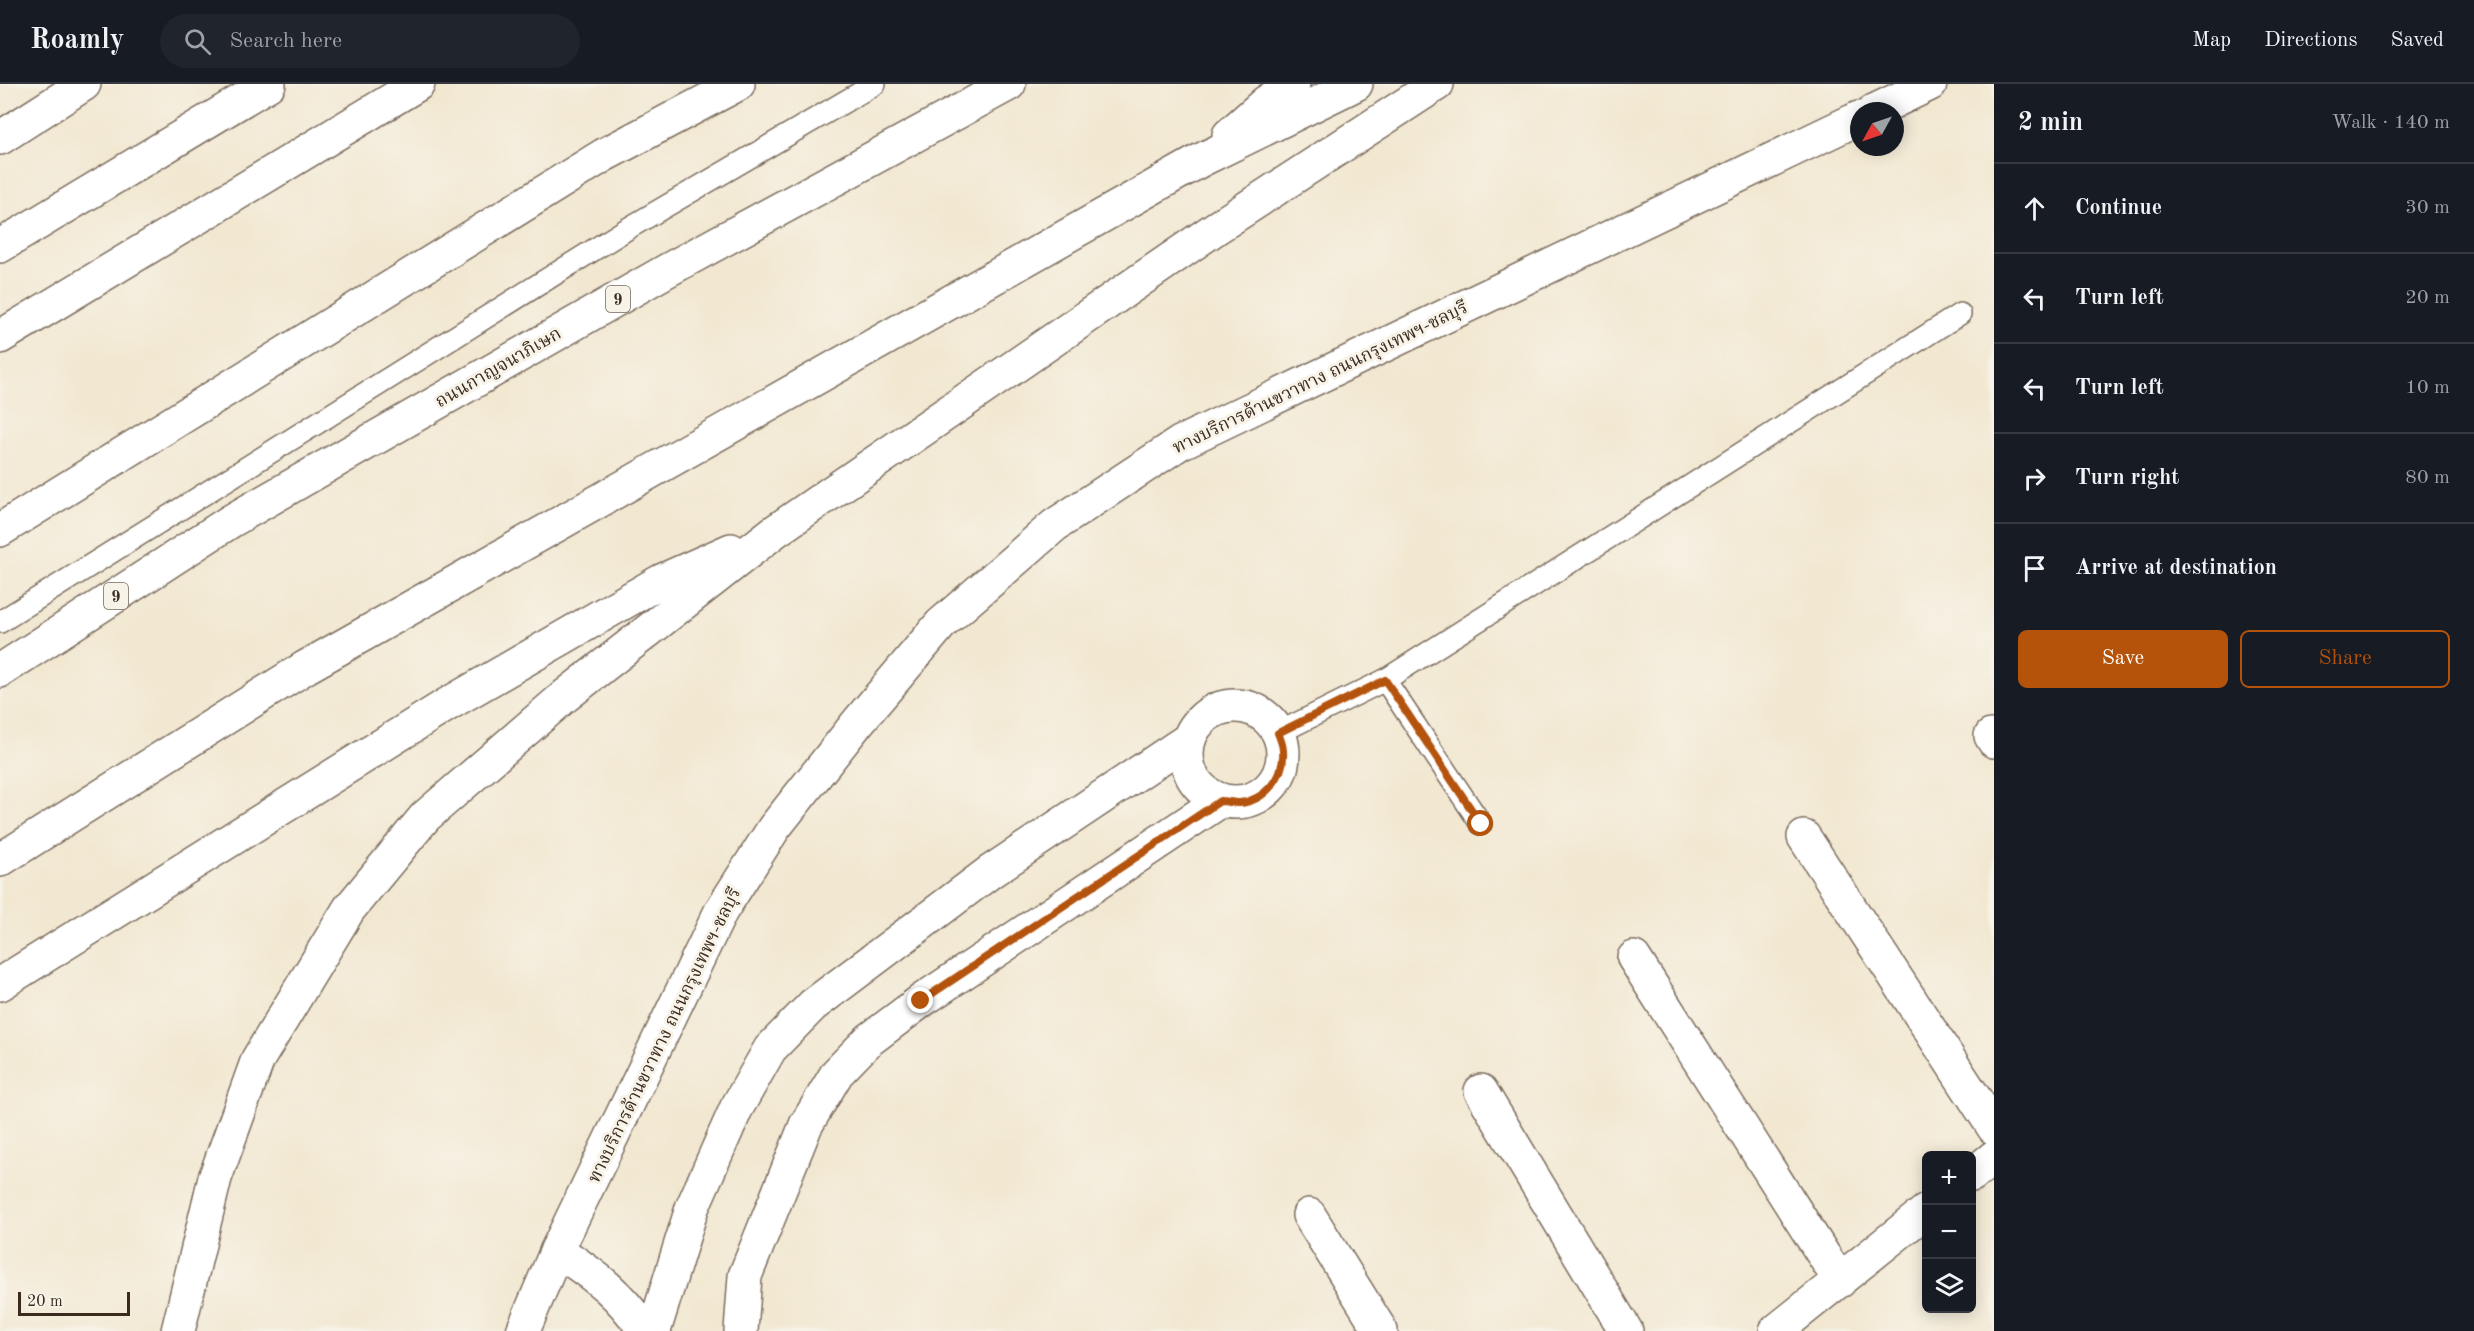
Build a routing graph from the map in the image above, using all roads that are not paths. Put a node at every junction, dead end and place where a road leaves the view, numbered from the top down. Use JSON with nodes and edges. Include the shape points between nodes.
{"nodes":[{"id":1,"x":84,"y":84,"type":"edge"},
{"id":2,"x":269,"y":84,"type":"edge"},
{"id":3,"x":418,"y":84,"type":"edge"},
{"id":4,"x":738,"y":84,"type":"edge"},
{"id":5,"x":875,"y":84,"type":"edge"},
{"id":6,"x":1009,"y":84,"type":"edge"},
{"id":7,"x":1293,"y":84,"type":"edge"},
{"id":8,"x":1356,"y":84,"type":"edge"},
{"id":9,"x":1437,"y":84,"type":"edge"},
{"id":10,"x":1930,"y":84,"type":"edge"},
{"id":11,"x":1893,"y":102,"type":"edge"},
{"id":12,"x":1850,"y":122,"type":"edge"},
{"id":13,"x":0,"y":138,"type":"edge"},
{"id":14,"x":1201,"y":160,"type":"junction"},
{"id":15,"x":0,"y":246,"type":"edge"},
{"id":16,"x":1960,"y":314,"type":"dead end"},
{"id":17,"x":0,"y":337,"type":"edge"},
{"id":18,"x":0,"y":530,"type":"edge"},
{"id":19,"x":774,"y":532,"type":"junction"},
{"id":20,"x":0,"y":622,"type":"edge"},
{"id":21,"x":0,"y":671,"type":"edge"},
{"id":22,"x":1385,"y":680,"type":"junction"},
{"id":23,"x":1278,"y":733,"type":"junction"},
{"id":24,"x":1189,"y":740,"type":"junction"},
{"id":25,"x":1220,"y":801,"type":"junction"},
{"id":26,"x":1481,"y":824,"type":"dead end"},
{"id":27,"x":1804,"y":837,"type":"dead end"},
{"id":28,"x":0,"y":860,"type":"edge"},
{"id":29,"x":1634,"y":958,"type":"dead end"},
{"id":30,"x":0,"y":984,"type":"edge"},
{"id":31,"x":1481,"y":1091,"type":"dead end"},
{"id":32,"x":1994,"y":1128,"type":"edge"},
{"id":33,"x":1994,"y":1157,"type":"edge"},
{"id":34,"x":1976,"y":1171,"type":"edge"},
{"id":35,"x":1922,"y":1214,"type":"edge"},
{"id":36,"x":1309,"y":1215,"type":"dead end"},
{"id":37,"x":557,"y":1250,"type":"junction"},
{"id":38,"x":1840,"y":1281,"type":"junction"},
{"id":39,"x":178,"y":1331,"type":"edge"},
{"id":40,"x":523,"y":1331,"type":"edge"},
{"id":41,"x":645,"y":1331,"type":"edge"},
{"id":42,"x":654,"y":1331,"type":"edge"},
{"id":43,"x":741,"y":1331,"type":"edge"},
{"id":44,"x":1380,"y":1331,"type":"edge"},
{"id":45,"x":1626,"y":1331,"type":"edge"},
{"id":46,"x":1776,"y":1331,"type":"edge"}],
"edges":[{"from":1,"to":13,"type":"main road"},
{"from":2,"to":15,"type":"main road"},
{"from":3,"to":17,"type":"main road"},
{"from":4,"to":18,"type":"main road","via":[[604,155]]},
{"from":5,"to":20,"type":"lane","via":[[627,229]]},
{"from":6,"to":21,"type":"main road","name":"ถนนกาญจนาภิเษก","number":"9","via":[[666,271],[231,521]]},
{"from":7,"to":14,"type":"main road","via":[[1265,103]]},
{"from":8,"to":14,"type":"main road"},
{"from":9,"to":19,"type":"main road","via":[[1216,228]]},
{"from":10,"to":11,"type":"main road"},
{"from":12,"to":37,"type":"main road","name":"ทางบริการด้านขวาทาง ถนนกรุงเทพฯ-ชลบุรี","via":[[1180,442],[1056,525],[941,624],[774,828],[721,911]]},
{"from":14,"to":28,"type":"main road","via":[[306,667]]},
{"from":16,"to":22,"type":"lane"},
{"from":19,"to":30,"type":"main road","via":[[661,580],[448,704]]},
{"from":19,"to":39,"type":"main road","via":[[565,696],[425,817],[349,909],[258,1059],[214,1178]]},
{"from":22,"to":23,"type":"lane"},
{"from":22,"to":26,"type":"lane"},
{"from":23,"to":24,"type":"main road","via":[[1259,713],[1232,706],[1213,711],[1198,723]]},
{"from":23,"to":25,"type":"main road","via":[[1283,751],[1282,770],[1272,786],[1257,798],[1239,803]]},
{"from":24,"to":25,"type":"main road","via":[[1187,758],[1192,776],[1204,791]]},
{"from":24,"to":42,"type":"main road","via":[[990,872],[813,1005],[770,1049],[736,1109],[692,1208]]},
{"from":25,"to":43,"type":"main road","via":[[921,1001],[869,1040],[837,1073],[806,1125],[745,1276]]},
{"from":27,"to":32,"type":"main road"},
{"from":29,"to":38,"type":"main road"},
{"from":31,"to":45,"type":"main road"},
{"from":33,"to":34,"type":"main road"},
{"from":35,"to":38,"type":"main road"},
{"from":36,"to":44,"type":"main road"},
{"from":37,"to":40,"type":"main road","name":"ทางบริการด้านขวาทาง ถนนกรุงเทพฯ-ชลบุรี"},
{"from":37,"to":41,"type":"main road","via":[[605,1283]]},
{"from":38,"to":46,"type":"main road"}]}
